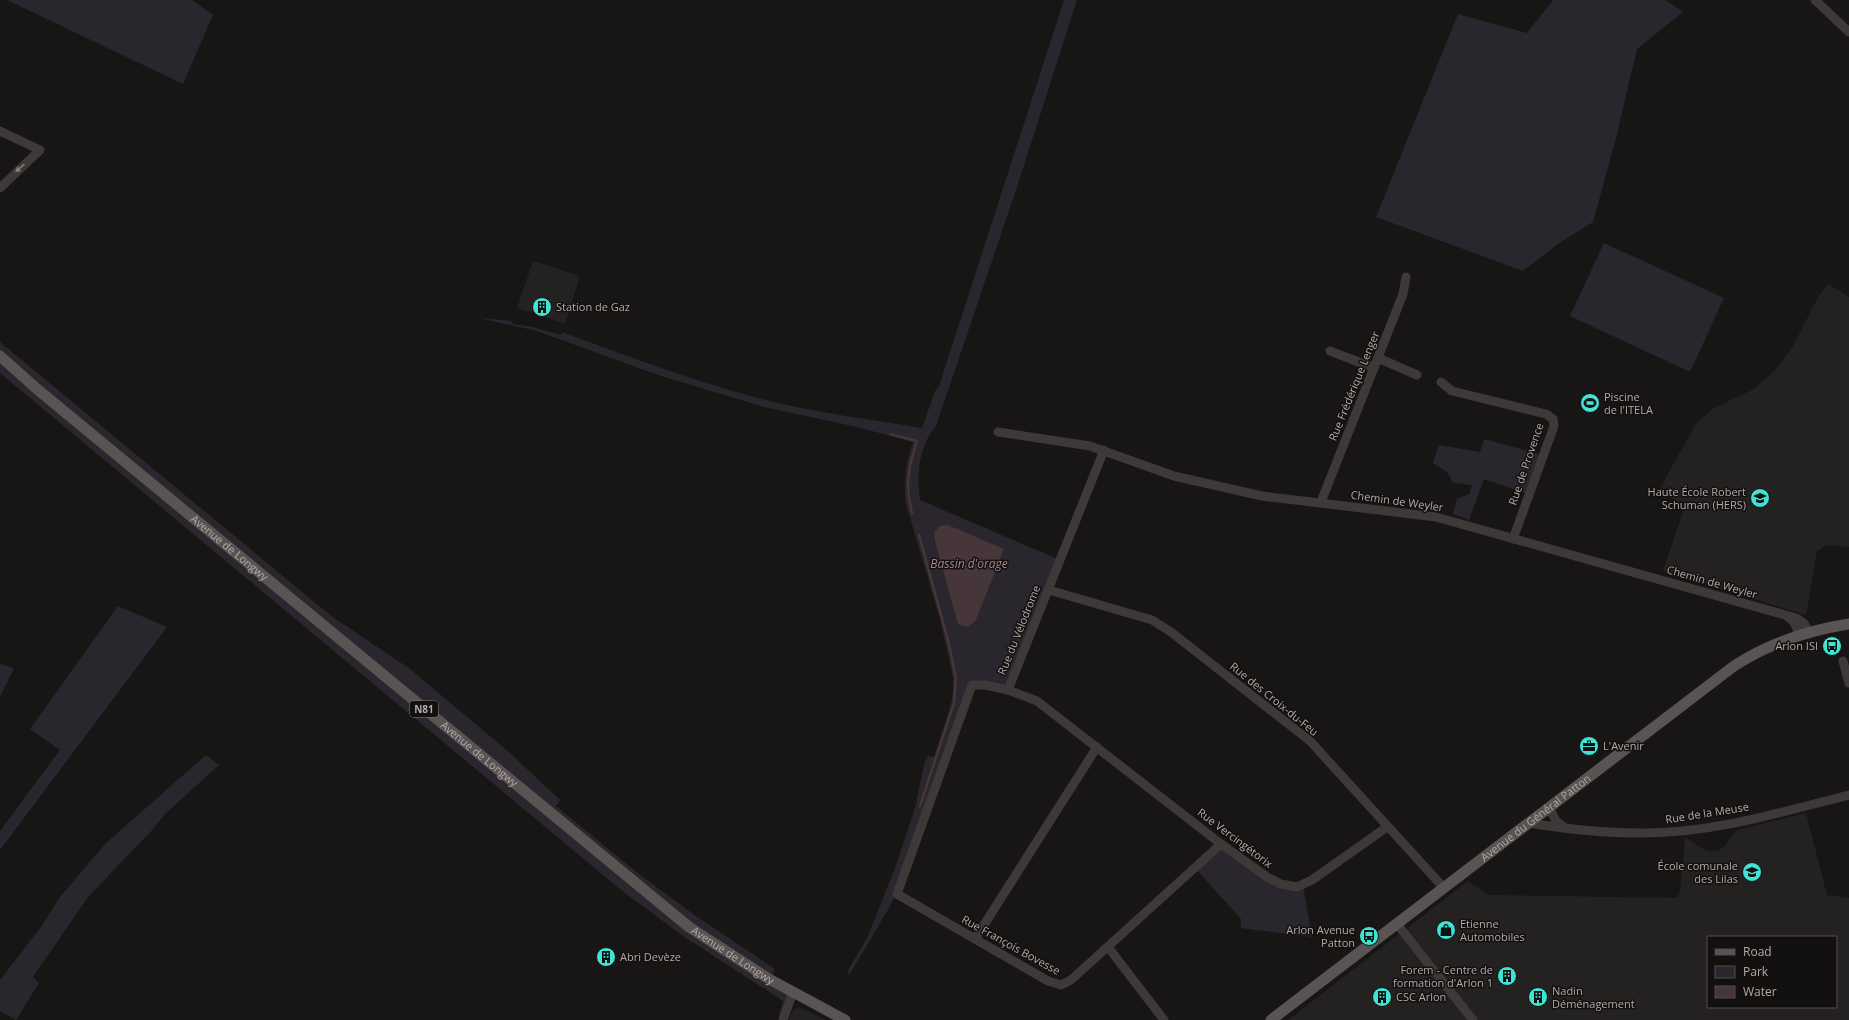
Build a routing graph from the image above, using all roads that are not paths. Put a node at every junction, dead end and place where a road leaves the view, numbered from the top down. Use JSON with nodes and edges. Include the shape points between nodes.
{"nodes":[{"id":1,"x":1815,"y":0,"type":"edge"},
{"id":2,"x":1849,"y":32,"type":"edge"},
{"id":3,"x":0,"y":131,"type":"edge"},
{"id":4,"x":0,"y":188,"type":"edge"},
{"id":5,"x":1406,"y":277,"type":"dead end"},
{"id":6,"x":1330,"y":351,"type":"dead end"},
{"id":7,"x":0,"y":356,"type":"edge"},
{"id":8,"x":1378,"y":358,"type":"junction"},
{"id":9,"x":0,"y":361,"type":"edge"},
{"id":10,"x":1374,"y":368,"type":"junction"},
{"id":11,"x":1417,"y":375,"type":"dead end"},
{"id":12,"x":1441,"y":382,"type":"dead end"},
{"id":13,"x":37,"y":389,"type":"junction"},
{"id":14,"x":998,"y":432,"type":"dead end"},
{"id":15,"x":1104,"y":450,"type":"junction"},
{"id":16,"x":1321,"y":502,"type":"junction"},
{"id":17,"x":1513,"y":539,"type":"junction"},
{"id":18,"x":1049,"y":590,"type":"junction"},
{"id":19,"x":1849,"y":624,"type":"edge"},
{"id":20,"x":1849,"y":631,"type":"edge"},
{"id":21,"x":1804,"y":635,"type":"junction"},
{"id":22,"x":1843,"y":661,"type":"dead end"},
{"id":23,"x":1849,"y":683,"type":"edge"},
{"id":24,"x":1008,"y":690,"type":"junction"},
{"id":25,"x":1097,"y":747,"type":"junction"},
{"id":26,"x":1849,"y":795,"type":"edge"},
{"id":27,"x":1549,"y":808,"type":"junction"},
{"id":28,"x":1529,"y":823,"type":"junction"},
{"id":29,"x":1387,"y":827,"type":"junction"},
{"id":30,"x":1566,"y":829,"type":"junction"},
{"id":31,"x":1221,"y":844,"type":"junction"},
{"id":32,"x":1444,"y":888,"type":"junction"},
{"id":33,"x":897,"y":894,"type":"joint"},
{"id":34,"x":1397,"y":924,"type":"junction"},
{"id":35,"x":976,"y":939,"type":"junction"},
{"id":36,"x":1108,"y":947,"type":"junction"},
{"id":37,"x":793,"y":992,"type":"junction"},
{"id":38,"x":783,"y":1020,"type":"edge"},
{"id":39,"x":845,"y":1020,"type":"edge"},
{"id":40,"x":1164,"y":1020,"type":"edge"},
{"id":41,"x":1271,"y":1020,"type":"edge"},
{"id":42,"x":1473,"y":1020,"type":"edge"}],
"edges":[{"from":1,"to":2,"type":"street"},
{"from":3,"to":4,"type":"street","one_way":true,"via":[[40,150]]},
{"from":5,"to":8,"type":"street","name":"Rue Frédérique Lenger","via":[[1404,294]]},
{"from":6,"to":10,"type":"street"},
{"from":7,"to":13,"type":"main road","number":"N81"},
{"from":8,"to":10,"type":"street","name":"Rue Frédérique Lenger"},
{"from":8,"to":11,"type":"street"},
{"from":9,"to":13,"type":"main road","number":"N81"},
{"from":10,"to":16,"type":"street","name":"Rue Frédérique Lenger"},
{"from":12,"to":17,"type":"street","name":"Rue de Provence","via":[[1452,391],[1546,414],[1553,419],[1554,426]]},
{"from":13,"to":37,"type":"main road","name":"Avenue de Longwy","number":"N81","via":[[683,922]]},
{"from":14,"to":15,"type":"street","name":"Chemin de Weyler"},
{"from":15,"to":16,"type":"street","name":"Chemin de Weyler","via":[[1174,476],[1221,488],[1262,496]]},
{"from":15,"to":18,"type":"street","name":"Rue du Vélodrome"},
{"from":16,"to":17,"type":"street","name":"Chemin de Weyler","via":[[1436,517]]},
{"from":17,"to":21,"type":"street","name":"Chemin de Weyler","via":[[1802,621],[1807,627]]},
{"from":18,"to":24,"type":"street","name":"Rue du Vélodrome"},
{"from":18,"to":29,"type":"street","name":"Rue des Croix-du-Feu","via":[[1152,620],[1171,632],[1310,741]]},
{"from":19,"to":21,"type":"main road","name":"Avenue du Général Patton","via":[[1822,628]]},
{"from":20,"to":21,"type":"main road","name":"Avenue du Général Patton"},
{"from":21,"to":27,"type":"main road","name":"Avenue du Général Patton","via":[[1756,653],[1728,670]]},
{"from":22,"to":23,"type":"street"},
{"from":24,"to":25,"type":"street","name":"Rue Vercingétorix","via":[[1037,701]]},
{"from":24,"to":33,"type":"street","name":"Rue du Vélodrome","via":[[972,685]]},
{"from":25,"to":31,"type":"street","name":"Rue Vercingétorix"},
{"from":25,"to":35,"type":"street"},
{"from":26,"to":30,"type":"street","name":"Rue de la Meuse","via":[[1737,822],[1684,831],[1642,833]]},
{"from":27,"to":28,"type":"main road","name":"Avenue du Général Patton"},
{"from":27,"to":30,"type":"street","via":[[1556,821]]},
{"from":28,"to":30,"type":"street","name":"Rue de la Meuse"},
{"from":28,"to":32,"type":"main road","name":"Avenue du Général Patton"},
{"from":29,"to":31,"type":"street","name":"Rue Vercingétorix","via":[[1312,880],[1297,887],[1281,884],[1267,877]]},
{"from":29,"to":32,"type":"street","name":"Rue des Croix-du-Feu"},
{"from":31,"to":36,"type":"street","name":"Rue François Bovesse"},
{"from":32,"to":34,"type":"main road","name":"Avenue du Général Patton"},
{"from":33,"to":35,"type":"street","name":"Rue François Bovesse"},
{"from":34,"to":41,"type":"main road","name":"Avenue du Général Patton"},
{"from":34,"to":42,"type":"street"},
{"from":35,"to":36,"type":"street","name":"Rue François Bovesse","via":[[1048,981],[1061,985],[1072,980]]},
{"from":36,"to":40,"type":"street"},
{"from":37,"to":38,"type":"street"},
{"from":37,"to":39,"type":"main road","name":"Avenue de Longwy","number":"N81"}]}
